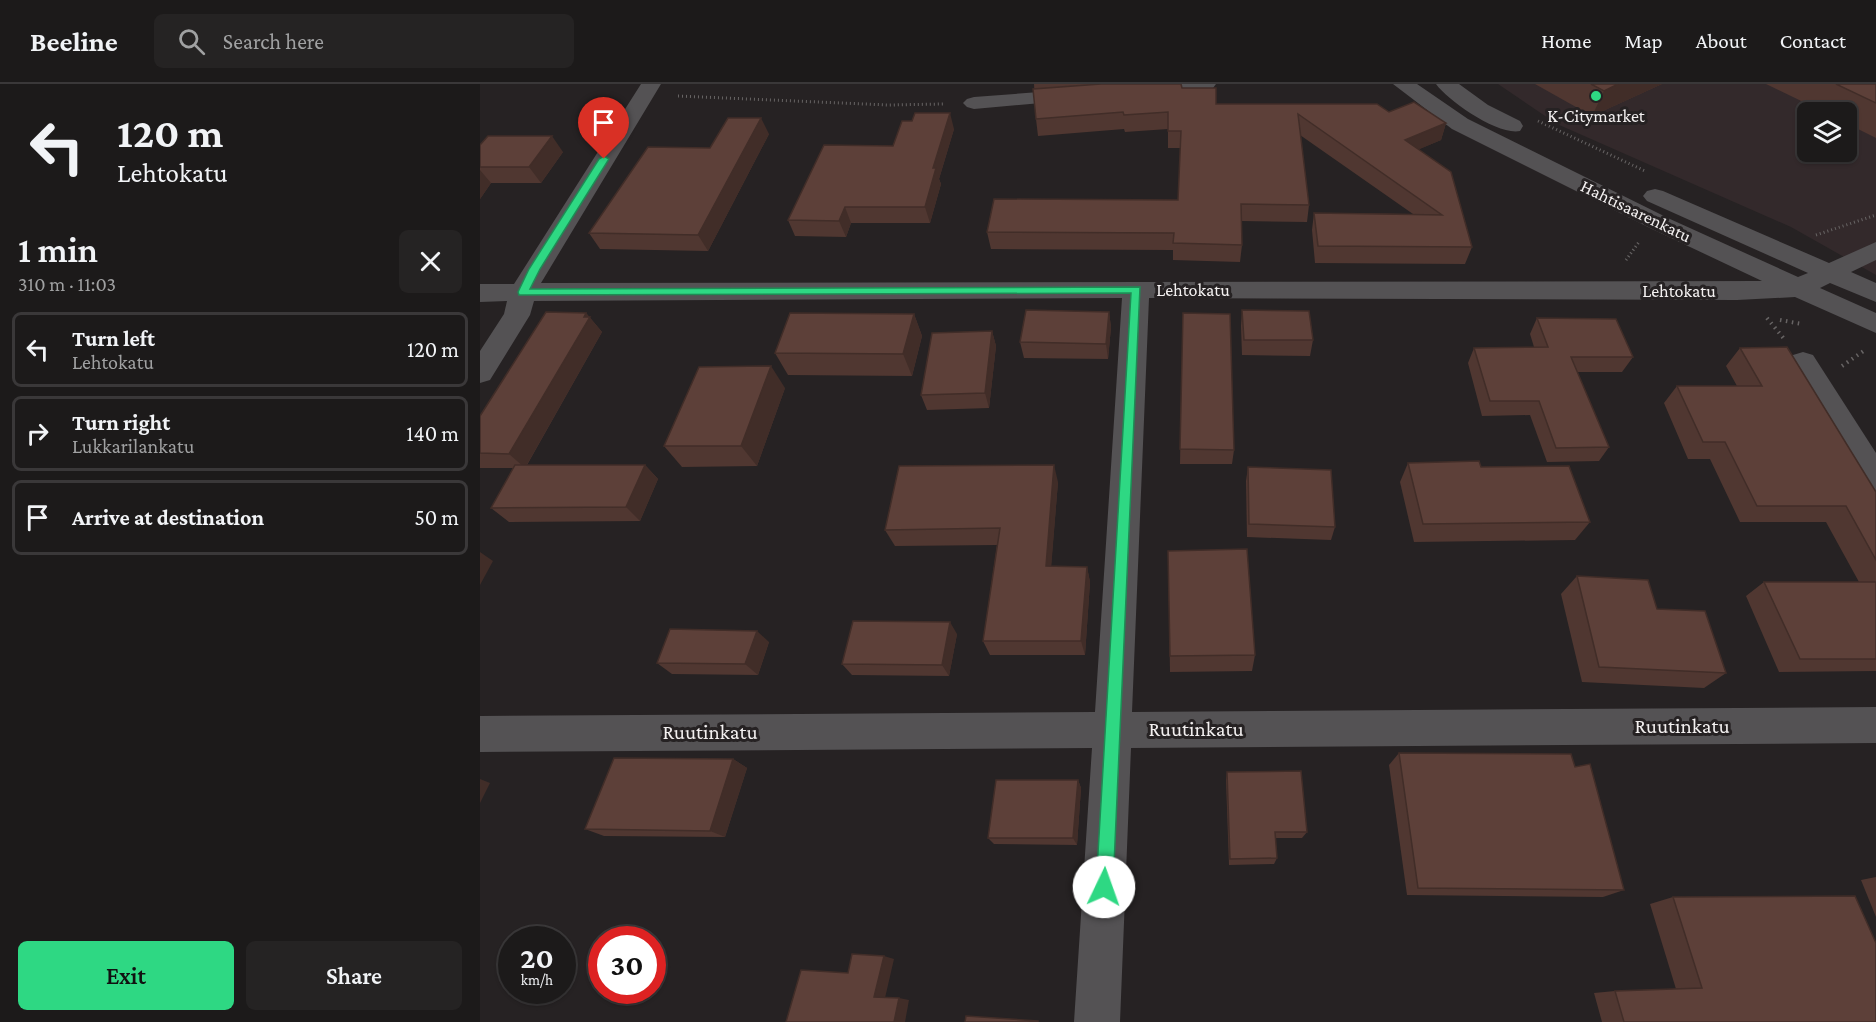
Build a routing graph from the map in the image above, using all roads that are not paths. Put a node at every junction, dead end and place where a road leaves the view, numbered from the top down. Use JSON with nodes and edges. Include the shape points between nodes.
{"nodes":[{"id":1,"x":1206,"y":84,"type":"edge"},
{"id":2,"x":1403,"y":84,"type":"edge"},
{"id":3,"x":1446,"y":84,"type":"edge"},
{"id":4,"x":647,"y":89,"type":"edge"},
{"id":5,"x":975,"y":103,"type":"road end"},
{"id":6,"x":1876,"y":250,"type":"edge"},
{"id":7,"x":1831,"y":273,"type":"junction"},
{"id":8,"x":1798,"y":288,"type":"junction"},
{"id":9,"x":1136,"y":289,"type":"junction"},
{"id":10,"x":523,"y":292,"type":"junction"},
{"id":11,"x":480,"y":293,"type":"edge"},
{"id":12,"x":1876,"y":293,"type":"edge"},
{"id":13,"x":1876,"y":324,"type":"edge"},
{"id":14,"x":1803,"y":362,"type":"dead end"},
{"id":15,"x":480,"y":373,"type":"edge"},
{"id":16,"x":1876,"y":479,"type":"edge"},
{"id":17,"x":1876,"y":726,"type":"edge"},
{"id":18,"x":1113,"y":729,"type":"junction"},
{"id":19,"x":480,"y":734,"type":"edge"},
{"id":20,"x":1097,"y":1022,"type":"edge"}],
"edges":[{"from":1,"to":5,"type":"street"},
{"from":2,"to":8,"type":"street","name":"Hahtisaarenkatu","via":[[1460,124]]},
{"from":3,"to":7,"type":"street","name":"Hahtisaarenkatu","via":[[1480,110],[1570,156]]},
{"from":4,"to":10,"type":"street"},
{"from":6,"to":7,"type":"street"},
{"from":7,"to":8,"type":"street"},
{"from":7,"to":12,"type":"street","name":"Hahtisaarenkatu"},
{"from":8,"to":9,"type":"street","name":"Lehtokatu"},
{"from":8,"to":13,"type":"street","name":"Hahtisaarenkatu"},
{"from":9,"to":10,"type":"street","name":"Lehtokatu"},
{"from":9,"to":18,"type":"street"},
{"from":10,"to":11,"type":"street","name":"Lehtokatu"},
{"from":10,"to":15,"type":"street","via":[[517,315]]},
{"from":14,"to":16,"type":"street"},
{"from":17,"to":18,"type":"street","name":"Ruutinkatu"},
{"from":18,"to":19,"type":"street","name":"Ruutinkatu"},
{"from":18,"to":20,"type":"street"}]}
